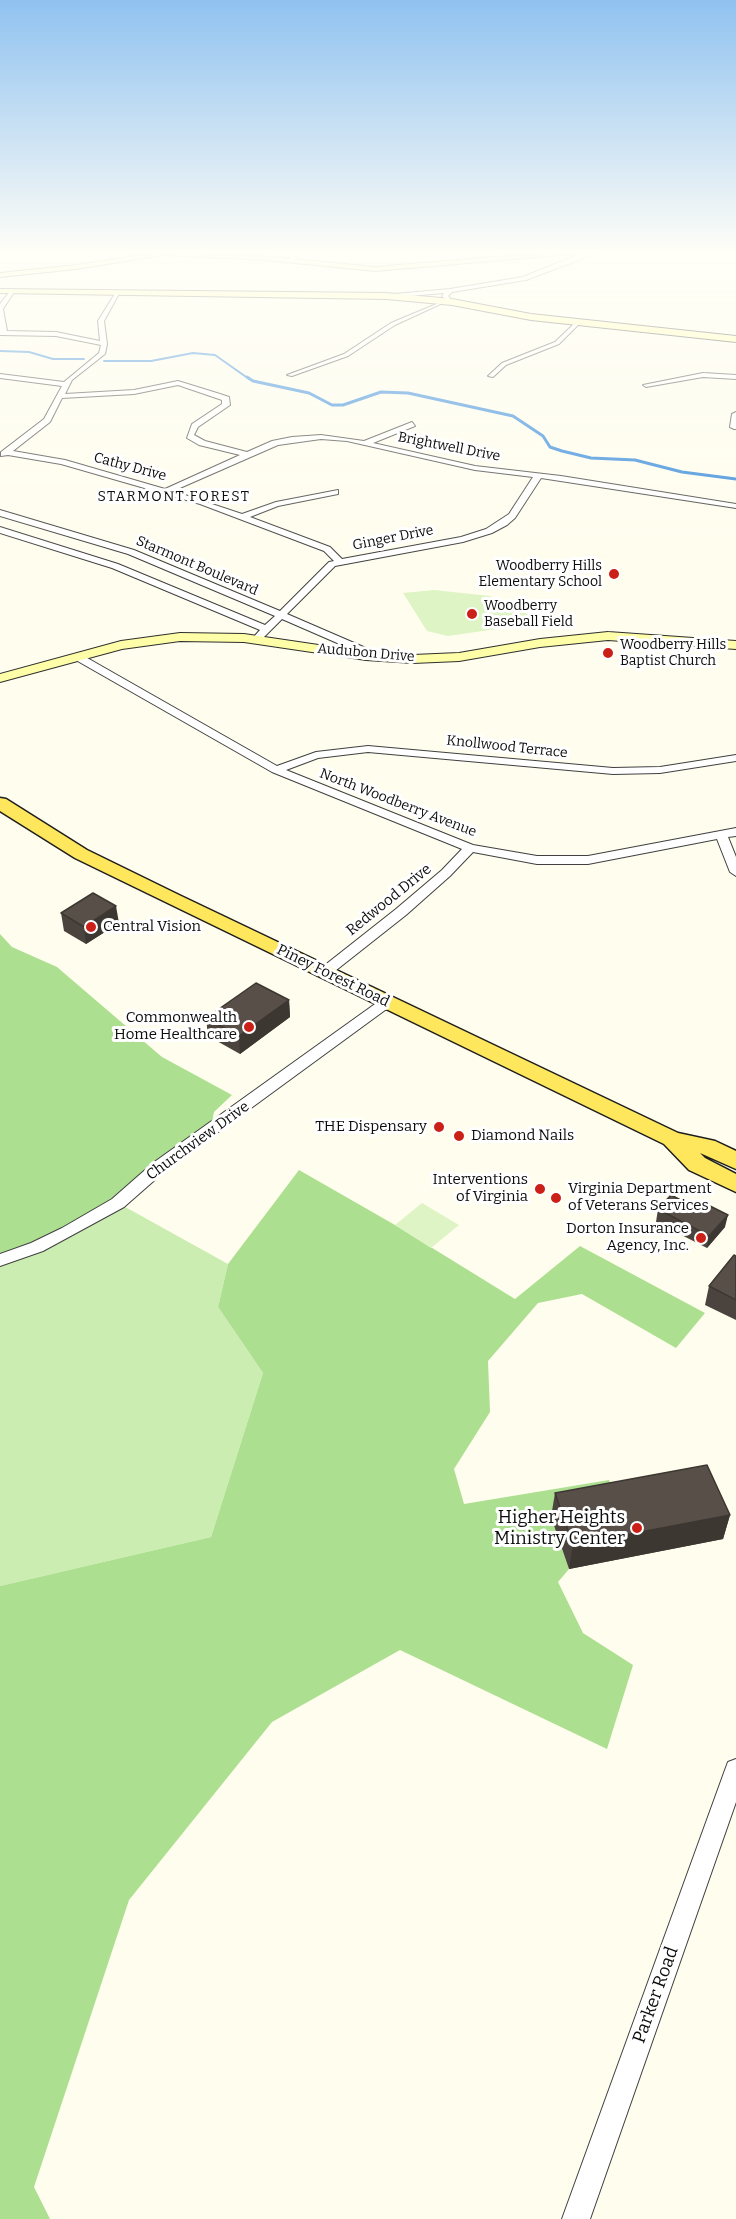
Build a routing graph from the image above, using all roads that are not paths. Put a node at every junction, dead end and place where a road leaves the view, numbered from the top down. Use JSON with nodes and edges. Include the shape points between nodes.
{"nodes":[{"id":1,"x":100,"y":355,"type":"edge"},
{"id":2,"x":345,"y":355,"type":"edge"},
{"id":3,"x":528,"y":355,"type":"edge"},
{"id":4,"x":290,"y":375,"type":"dead end"},
{"id":5,"x":0,"y":376,"type":"edge"},
{"id":6,"x":491,"y":376,"type":"dead end"},
{"id":7,"x":736,"y":376,"type":"edge"},
{"id":8,"x":66,"y":384,"type":"junction"},
{"id":9,"x":646,"y":384,"type":"dead end"},
{"id":10,"x":59,"y":396,"type":"junction"},
{"id":11,"x":736,"y":414,"type":"edge"},
{"id":12,"x":412,"y":424,"type":"dead end"},
{"id":13,"x":734,"y":427,"type":"dead end"},
{"id":14,"x":365,"y":443,"type":"junction"},
{"id":15,"x":3,"y":454,"type":"edge"},
{"id":16,"x":248,"y":455,"type":"junction"},
{"id":17,"x":538,"y":476,"type":"junction"},
{"id":18,"x":166,"y":491,"type":"junction"},
{"id":19,"x":335,"y":492,"type":"dead end"},
{"id":20,"x":736,"y":506,"type":"edge"},
{"id":21,"x":0,"y":513,"type":"edge"},
{"id":22,"x":241,"y":517,"type":"junction"},
{"id":23,"x":0,"y":530,"type":"edge"},
{"id":24,"x":339,"y":562,"type":"junction"},
{"id":25,"x":279,"y":615,"type":"junction"},
{"id":26,"x":266,"y":629,"type":"junction"},
{"id":27,"x":256,"y":640,"type":"junction"},
{"id":28,"x":736,"y":645,"type":"edge"},
{"id":29,"x":78,"y":657,"type":"junction"},
{"id":30,"x":378,"y":657,"type":"junction"},
{"id":31,"x":0,"y":678,"type":"edge"},
{"id":32,"x":736,"y":758,"type":"edge"},
{"id":33,"x":276,"y":770,"type":"junction"},
{"id":34,"x":0,"y":803,"type":"edge"},
{"id":35,"x":736,"y":832,"type":"edge"},
{"id":36,"x":721,"y":835,"type":"junction"},
{"id":37,"x":470,"y":848,"type":"junction"},
{"id":38,"x":736,"y":872,"type":"edge"},
{"id":39,"x":324,"y":972,"type":"junction"},
{"id":40,"x":387,"y":1002,"type":"junction"},
{"id":41,"x":732,"y":1175,"type":"edge"},
{"id":42,"x":0,"y":1260,"type":"edge"},
{"id":43,"x":736,"y":1770,"type":"edge"},
{"id":44,"x":576,"y":2219,"type":"edge"}],
"edges":[{"from":1,"to":8,"type":"street"},
{"from":2,"to":4,"type":"street"},
{"from":3,"to":6,"type":"street","via":[[504,364]]},
{"from":5,"to":8,"type":"street"},
{"from":7,"to":9,"type":"street","via":[[703,375]]},
{"from":8,"to":10,"type":"street"},
{"from":10,"to":15,"type":"street","via":[[47,420]]},
{"from":10,"to":16,"type":"street","via":[[128,393],[178,383],[219,395],[226,399],[226,405],[195,426],[190,436]]},
{"from":11,"to":13,"type":"street"},
{"from":12,"to":14,"type":"street"},
{"from":14,"to":16,"type":"street","name":"Brightwell Drive","via":[[331,437],[301,438],[275,443]]},
{"from":14,"to":17,"type":"street","name":"Brightwell Drive","via":[[475,468]]},
{"from":15,"to":18,"type":"street","name":"Cathy Drive","via":[[62,462]]},
{"from":16,"to":18,"type":"street","name":"Brightwell Drive"},
{"from":17,"to":20,"type":"street","name":"Brightwell Drive"},
{"from":17,"to":24,"type":"street","name":"Ginger Drive","via":[[512,516],[489,531]]},
{"from":18,"to":22,"type":"street","name":"Cathy Drive"},
{"from":19,"to":22,"type":"street","via":[[276,504]]},
{"from":21,"to":25,"type":"street","name":"Starmont Boulevard","via":[[131,552]]},
{"from":22,"to":24,"type":"street","name":"Cathy Drive","via":[[327,549]]},
{"from":23,"to":26,"type":"street","name":"Starmont Boulevard","via":[[147,578]]},
{"from":24,"to":25,"type":"street","name":"Ginger Drive","via":[[327,567]]},
{"from":25,"to":26,"type":"street","name":"Ginger Drive"},
{"from":25,"to":30,"type":"street","name":"Starmont Boulevard"},
{"from":26,"to":27,"type":"street","name":"Ginger Drive"},
{"from":27,"to":29,"type":"street","name":"Audubon Drive","via":[[160,639]]},
{"from":27,"to":30,"type":"street","name":"Audubon Drive"},
{"from":28,"to":30,"type":"street","name":"Audubon Drive","via":[[608,636],[459,657]]},
{"from":29,"to":31,"type":"street","name":"Audubon Drive"},
{"from":29,"to":33,"type":"street","name":"North Woodberry Avenue"},
{"from":32,"to":33,"type":"street","name":"Knollwood Terrace","via":[[660,770],[613,771],[368,749],[316,755]]},
{"from":33,"to":37,"type":"street","name":"North Woodberry Avenue"},
{"from":34,"to":39,"type":"main road","name":"Piney Forest Road","via":[[81,854]]},
{"from":35,"to":36,"type":"street","name":"North Woodberry Avenue"},
{"from":36,"to":37,"type":"street","name":"North Woodberry Avenue","via":[[588,860],[537,860]]},
{"from":36,"to":38,"type":"street"},
{"from":37,"to":39,"type":"street","name":"Redwood Drive","via":[[401,912]]},
{"from":39,"to":40,"type":"main road","name":"Piney Forest Road"},
{"from":40,"to":41,"type":"main road","name":"Piney Forest Road","via":[[672,1138],[697,1164]]},
{"from":40,"to":42,"type":"street","name":"Churchview Drive","via":[[159,1167],[118,1203],[58,1237]]},
{"from":43,"to":44,"type":"street","name":"Parker Road"}]}
